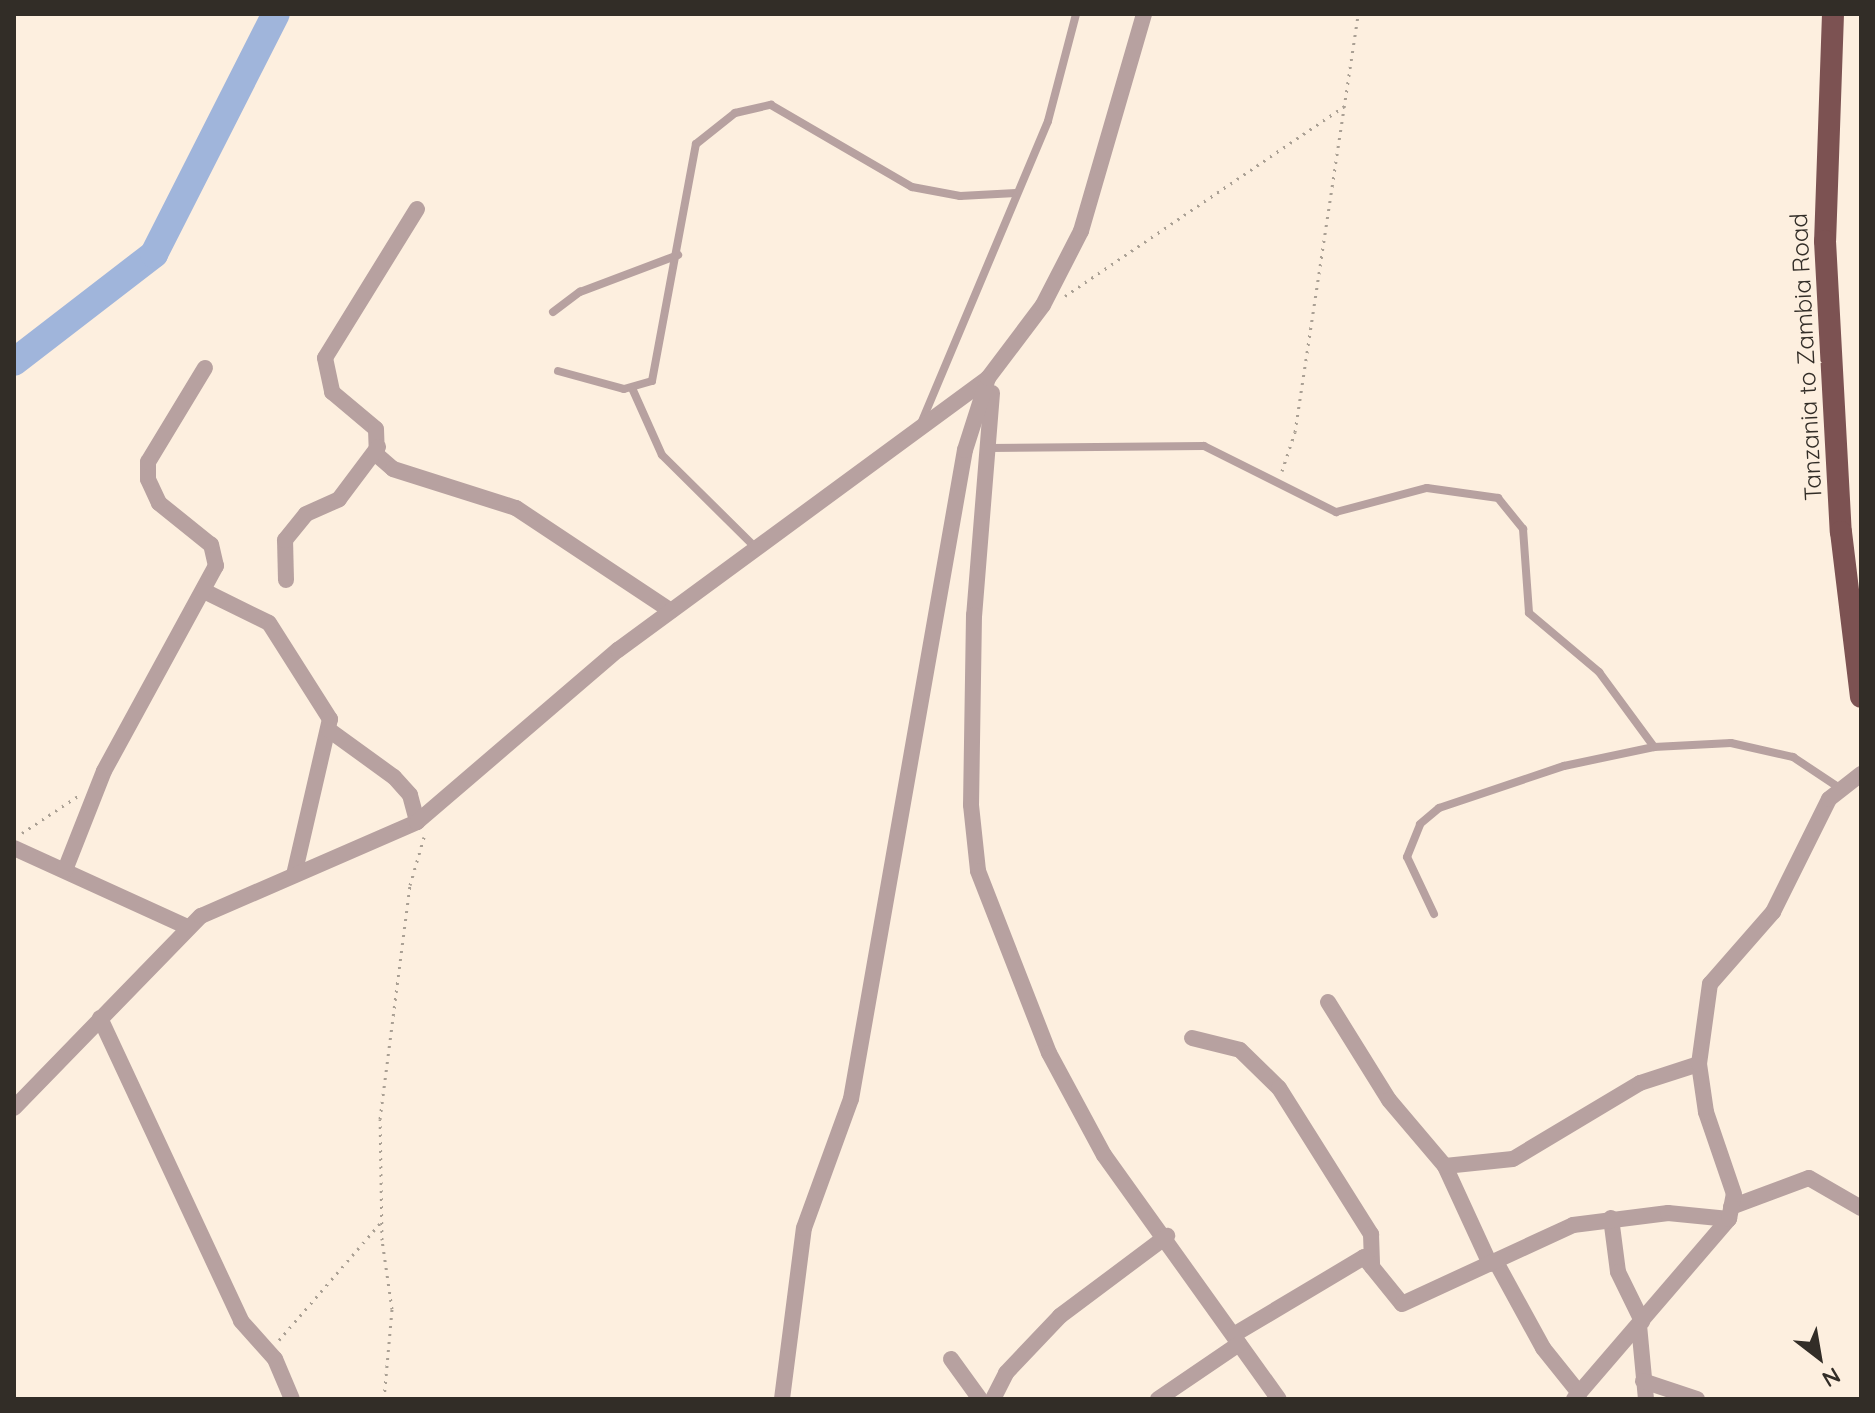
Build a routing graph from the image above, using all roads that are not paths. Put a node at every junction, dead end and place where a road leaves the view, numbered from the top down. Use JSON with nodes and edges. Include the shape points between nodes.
{"nodes":[{"id":1,"x":1076,"y":14,"type":"edge"},
{"id":2,"x":1144,"y":14,"type":"edge"},
{"id":3,"x":1833,"y":14,"type":"edge"},
{"id":4,"x":1016,"y":193,"type":"junction"},
{"id":5,"x":417,"y":209,"type":"dead end"},
{"id":6,"x":678,"y":255,"type":"junction"},
{"id":7,"x":553,"y":312,"type":"dead end"},
{"id":8,"x":1001,"y":361,"type":"junction"},
{"id":9,"x":205,"y":368,"type":"dead end"},
{"id":10,"x":558,"y":371,"type":"dead end"},
{"id":11,"x":988,"y":378,"type":"junction"},
{"id":12,"x":632,"y":388,"type":"junction"},
{"id":13,"x":922,"y":421,"type":"junction"},
{"id":14,"x":378,"y":447,"type":"junction"},
{"id":15,"x":988,"y":448,"type":"junction"},
{"id":16,"x":759,"y":551,"type":"junction"},
{"id":17,"x":286,"y":580,"type":"dead end"},
{"id":18,"x":204,"y":591,"type":"junction"},
{"id":19,"x":671,"y":611,"type":"junction"},
{"id":20,"x":1861,"y":697,"type":"edge"},
{"id":21,"x":329,"y":730,"type":"junction"},
{"id":22,"x":1654,"y":747,"type":"junction"},
{"id":23,"x":1861,"y":774,"type":"edge"},
{"id":24,"x":1842,"y":789,"type":"junction"},
{"id":25,"x":422,"y":818,"type":"junction"},
{"id":26,"x":14,"y":848,"type":"edge"},
{"id":27,"x":65,"y":870,"type":"junction"},
{"id":28,"x":294,"y":875,"type":"junction"},
{"id":29,"x":1434,"y":914,"type":"dead end"},
{"id":30,"x":187,"y":927,"type":"junction"},
{"id":31,"x":1328,"y":1002,"type":"dead end"},
{"id":32,"x":100,"y":1018,"type":"junction"},
{"id":33,"x":1192,"y":1038,"type":"dead end"},
{"id":34,"x":1699,"y":1064,"type":"junction"},
{"id":35,"x":14,"y":1108,"type":"edge"},
{"id":36,"x":1445,"y":1166,"type":"junction"},
{"id":37,"x":1861,"y":1208,"type":"edge"},
{"id":38,"x":1730,"y":1213,"type":"junction"},
{"id":39,"x":1611,"y":1218,"type":"junction"},
{"id":40,"x":1167,"y":1236,"type":"junction"},
{"id":41,"x":1493,"y":1263,"type":"junction"},
{"id":42,"x":1372,"y":1267,"type":"junction"},
{"id":43,"x":1641,"y":1323,"type":"junction"},
{"id":44,"x":1237,"y":1339,"type":"junction"},
{"id":45,"x":951,"y":1359,"type":"dead end"},
{"id":46,"x":1643,"y":1381,"type":"junction"},
{"id":47,"x":1576,"y":1396,"type":"edge"},
{"id":48,"x":292,"y":1399,"type":"edge"},
{"id":49,"x":782,"y":1399,"type":"edge"},
{"id":50,"x":980,"y":1399,"type":"edge"},
{"id":51,"x":993,"y":1399,"type":"edge"},
{"id":52,"x":1158,"y":1399,"type":"edge"},
{"id":53,"x":1279,"y":1399,"type":"edge"},
{"id":54,"x":1646,"y":1399,"type":"edge"},
{"id":55,"x":1697,"y":1399,"type":"edge"}],
"edges":[{"from":1,"to":4,"type":"lane","via":[[1048,121]]},
{"from":2,"to":8,"type":"street","via":[[1081,231],[1043,305]]},
{"from":3,"to":20,"type":"highway","name":"Tanzania to Zambia Road","via":[[1825,241],[1841,532]]},
{"from":4,"to":6,"type":"lane","via":[[960,196],[912,187],[874,171],[786,111],[758,106],[715,125],[696,144]]},
{"from":4,"to":13,"type":"lane"},
{"from":5,"to":14,"type":"street","via":[[335,338],[323,371],[332,392],[376,429]]},
{"from":6,"to":7,"type":"lane","via":[[580,292]]},
{"from":6,"to":12,"type":"lane","via":[[652,381]]},
{"from":8,"to":11,"type":"street"},
{"from":8,"to":15,"type":"street","via":[[988,405]]},
{"from":9,"to":18,"type":"street","via":[[148,462],[159,503],[215,554]]},
{"from":10,"to":12,"type":"lane"},
{"from":11,"to":13,"type":"street"},
{"from":11,"to":49,"type":"street","via":[[939,579],[843,1137],[804,1228]]},
{"from":12,"to":16,"type":"lane","via":[[662,455]]},
{"from":13,"to":16,"type":"street"},
{"from":14,"to":17,"type":"street","via":[[339,499],[306,514],[285,540]]},
{"from":14,"to":19,"type":"street","via":[[393,469],[542,522]]},
{"from":15,"to":22,"type":"lane","via":[[1204,446],[1336,512],[1427,488],[1498,498],[1523,529],[1529,613],[1599,672]]},
{"from":15,"to":40,"type":"street","via":[[974,615],[971,805],[978,871],[1049,1053],[1104,1155]]},
{"from":16,"to":19,"type":"street"},
{"from":18,"to":21,"type":"street","via":[[269,623],[320,695]]},
{"from":18,"to":27,"type":"street","via":[[140,700]]},
{"from":19,"to":25,"type":"street","via":[[535,714]]},
{"from":21,"to":25,"type":"street","via":[[394,777]]},
{"from":21,"to":28,"type":"street"},
{"from":22,"to":24,"type":"lane","via":[[1762,747],[1793,757]]},
{"from":22,"to":29,"type":"lane","via":[[1564,766],[1439,808],[1420,824],[1407,857]]},
{"from":23,"to":24,"type":"street"},
{"from":24,"to":34,"type":"street","via":[[1829,799],[1773,912],[1720,965],[1710,984]]},
{"from":25,"to":28,"type":"street"},
{"from":26,"to":27,"type":"street"},
{"from":27,"to":30,"type":"street"},
{"from":28,"to":30,"type":"street","via":[[230,898]]},
{"from":30,"to":32,"type":"street"},
{"from":31,"to":36,"type":"street","via":[[1389,1100]]},
{"from":32,"to":35,"type":"street"},
{"from":32,"to":48,"type":"street","via":[[241,1321],[267,1352]]},
{"from":33,"to":42,"type":"street","via":[[1240,1050],[1279,1088],[1371,1234]]},
{"from":34,"to":36,"type":"street","via":[[1640,1083],[1513,1159]]},
{"from":34,"to":38,"type":"street"},
{"from":36,"to":41,"type":"street"},
{"from":37,"to":38,"type":"street","via":[[1809,1178]]},
{"from":38,"to":39,"type":"street"},
{"from":38,"to":43,"type":"street"},
{"from":39,"to":41,"type":"street","via":[[1573,1225]]},
{"from":39,"to":43,"type":"street","via":[[1618,1272]]},
{"from":40,"to":44,"type":"street"},
{"from":40,"to":51,"type":"street","via":[[1060,1316],[1006,1373]]},
{"from":41,"to":42,"type":"street","via":[[1402,1304]]},
{"from":41,"to":47,"type":"street"},
{"from":42,"to":44,"type":"street","via":[[1360,1259]]},
{"from":43,"to":46,"type":"street"},
{"from":43,"to":47,"type":"street"},
{"from":44,"to":52,"type":"street"},
{"from":44,"to":53,"type":"street"},
{"from":45,"to":50,"type":"street"},
{"from":46,"to":54,"type":"street"},
{"from":46,"to":55,"type":"street"}]}
